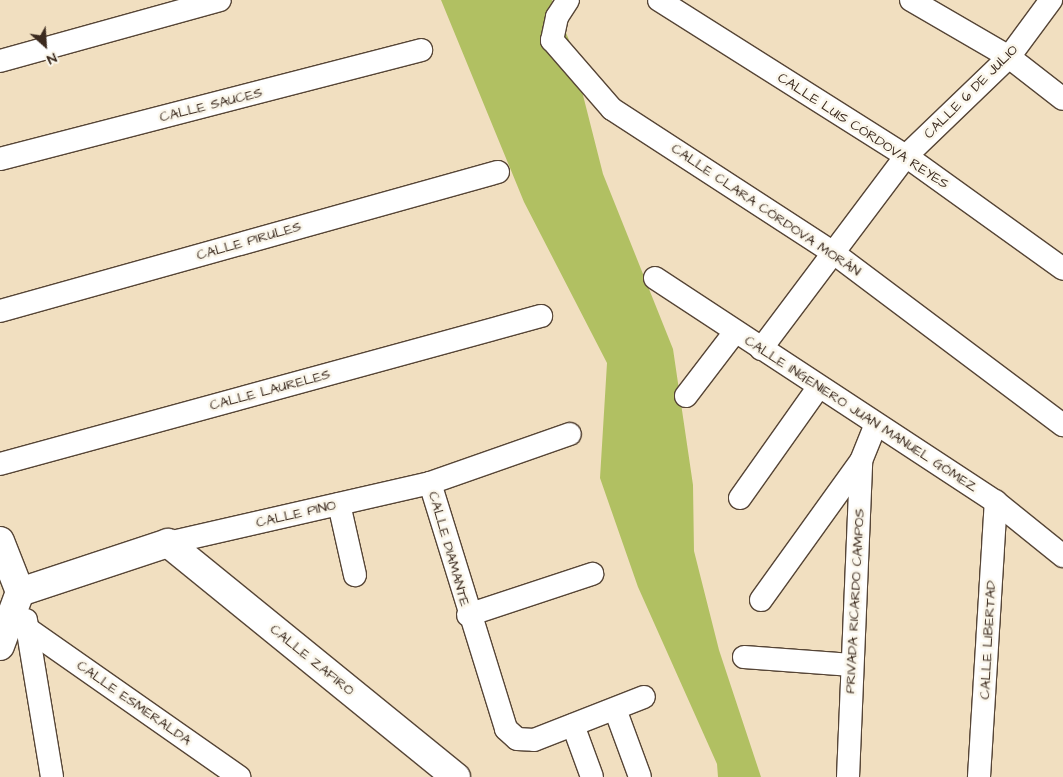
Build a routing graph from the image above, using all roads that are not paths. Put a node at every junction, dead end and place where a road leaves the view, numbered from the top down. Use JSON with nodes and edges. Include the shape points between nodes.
{"nodes":[{"id":1,"x":220,"y":0,"type":"edge"},
{"id":2,"x":568,"y":0,"type":"edge"},
{"id":3,"x":659,"y":0,"type":"edge"},
{"id":4,"x":911,"y":0,"type":"edge"},
{"id":5,"x":1051,"y":0,"type":"edge"},
{"id":6,"x":421,"y":50,"type":"dead end"},
{"id":7,"x":1009,"y":57,"type":"junction"},
{"id":8,"x":0,"y":61,"type":"edge"},
{"id":9,"x":1063,"y":99,"type":"edge"},
{"id":10,"x":906,"y":156,"type":"junction"},
{"id":11,"x":0,"y":159,"type":"edge"},
{"id":12,"x":498,"y":172,"type":"dead end"},
{"id":13,"x":831,"y":251,"type":"junction"},
{"id":14,"x":1063,"y":269,"type":"edge"},
{"id":15,"x":655,"y":278,"type":"dead end"},
{"id":16,"x":0,"y":310,"type":"edge"},
{"id":17,"x":541,"y":316,"type":"dead end"},
{"id":18,"x":735,"y":332,"type":"junction"},
{"id":19,"x":761,"y":350,"type":"junction"},
{"id":20,"x":818,"y":388,"type":"junction"},
{"id":21,"x":686,"y":396,"type":"dead end"},
{"id":22,"x":1063,"y":425,"type":"edge"},
{"id":23,"x":875,"y":427,"type":"junction"},
{"id":24,"x":570,"y":434,"type":"dead end"},
{"id":25,"x":861,"y":461,"type":"junction"},
{"id":26,"x":0,"y":464,"type":"edge"},
{"id":27,"x":430,"y":483,"type":"junction"},
{"id":28,"x":740,"y":498,"type":"dead end"},
{"id":29,"x":996,"y":502,"type":"junction"},
{"id":30,"x":339,"y":504,"type":"junction"},
{"id":31,"x":0,"y":541,"type":"edge"},
{"id":32,"x":168,"y":543,"type":"junction"},
{"id":33,"x":1063,"y":556,"type":"edge"},
{"id":34,"x":592,"y":574,"type":"dead end"},
{"id":35,"x":355,"y":575,"type":"dead end"},
{"id":36,"x":20,"y":592,"type":"junction"},
{"id":37,"x":761,"y":600,"type":"dead end"},
{"id":38,"x":468,"y":615,"type":"junction"},
{"id":39,"x":28,"y":629,"type":"junction"},
{"id":40,"x":0,"y":646,"type":"edge"},
{"id":41,"x":744,"y":657,"type":"dead end"},
{"id":42,"x":852,"y":666,"type":"junction"},
{"id":43,"x":644,"y":697,"type":"dead end"},
{"id":44,"x":615,"y":709,"type":"junction"},
{"id":45,"x":573,"y":725,"type":"junction"},
{"id":46,"x":52,"y":777,"type":"edge"},
{"id":47,"x":239,"y":777,"type":"edge"},
{"id":48,"x":456,"y":777,"type":"edge"},
{"id":49,"x":592,"y":777,"type":"edge"},
{"id":50,"x":640,"y":777,"type":"edge"},
{"id":51,"x":848,"y":777,"type":"edge"},
{"id":52,"x":979,"y":777,"type":"edge"}],
"edges":[{"from":1,"to":8,"type":"street"},
{"from":2,"to":13,"type":"street","name":"CALLE CLARA CÓRDOVA MORÁN","via":[[557,17],[552,40],[612,109]]},
{"from":3,"to":10,"type":"street","name":"CALLE LUIS CÓRDOVA REYES"},
{"from":4,"to":7,"type":"street"},
{"from":5,"to":7,"type":"street","name":"CALLE 6 DE JULIO"},
{"from":6,"to":11,"type":"street","name":"CALLE SAUCES"},
{"from":7,"to":9,"type":"street"},
{"from":7,"to":10,"type":"street","name":"CALLE 6 DE JULIO"},
{"from":10,"to":13,"type":"street","name":"CALLE 6 DE JULIO"},
{"from":10,"to":14,"type":"street","name":"CALLE LUIS CÓRDOVA REYES"},
{"from":12,"to":16,"type":"street","name":"CALLE PIRULES"},
{"from":13,"to":19,"type":"street","name":"CALLE 6 DE JULIO"},
{"from":13,"to":22,"type":"street","name":"CALLE CLARA CÓRDOVA MORÁN"},
{"from":15,"to":18,"type":"street","name":"CALLE INGENIERO JUAN MANUEL GÓMEZ"},
{"from":17,"to":26,"type":"street","name":"CALLE LAURELES"},
{"from":18,"to":19,"type":"street","name":"CALLE INGENIERO JUAN MANUEL GÓMEZ"},
{"from":18,"to":21,"type":"street"},
{"from":19,"to":20,"type":"street","name":"CALLE INGENIERO JUAN MANUEL GÓMEZ"},
{"from":20,"to":23,"type":"street","name":"CALLE INGENIERO JUAN MANUEL GÓMEZ"},
{"from":20,"to":28,"type":"street"},
{"from":23,"to":25,"type":"street","name":"PRIVADA RICARDO CAMPOS"},
{"from":23,"to":29,"type":"street","name":"CALLE INGENIERO JUAN MANUEL GÓMEZ"},
{"from":24,"to":27,"type":"street","name":"CALLE PINO"},
{"from":25,"to":37,"type":"street"},
{"from":25,"to":42,"type":"street","name":"PRIVADA RICARDO CAMPOS"},
{"from":27,"to":30,"type":"street","name":"CALLE PINO"},
{"from":27,"to":38,"type":"street","name":"CALLE DIAMANTE"},
{"from":29,"to":33,"type":"street","name":"CALLE INGENIERO JUAN MANUEL GÓMEZ"},
{"from":29,"to":52,"type":"street","name":"CALLE LIBERTAD"},
{"from":30,"to":32,"type":"street","name":"CALLE PINO"},
{"from":30,"to":35,"type":"street"},
{"from":31,"to":36,"type":"street"},
{"from":32,"to":36,"type":"street","name":"CALLE PINO"},
{"from":32,"to":48,"type":"street","name":"CALLE ZAFIRO"},
{"from":34,"to":38,"type":"street","name":"CALLE DIAMANTE"},
{"from":36,"to":39,"type":"street"},
{"from":36,"to":40,"type":"street"},
{"from":38,"to":45,"type":"street","name":"CALLE DIAMANTE","via":[[506,730],[517,739],[534,740]]},
{"from":39,"to":46,"type":"street"},
{"from":39,"to":47,"type":"street","name":"CALLE ESMERALDA"},
{"from":41,"to":42,"type":"street"},
{"from":42,"to":51,"type":"street","name":"PRIVADA RICARDO CAMPOS"},
{"from":43,"to":44,"type":"street","name":"CALLE DIAMANTE"},
{"from":44,"to":45,"type":"street","name":"CALLE DIAMANTE"},
{"from":44,"to":50,"type":"street"},
{"from":45,"to":49,"type":"street"}]}
